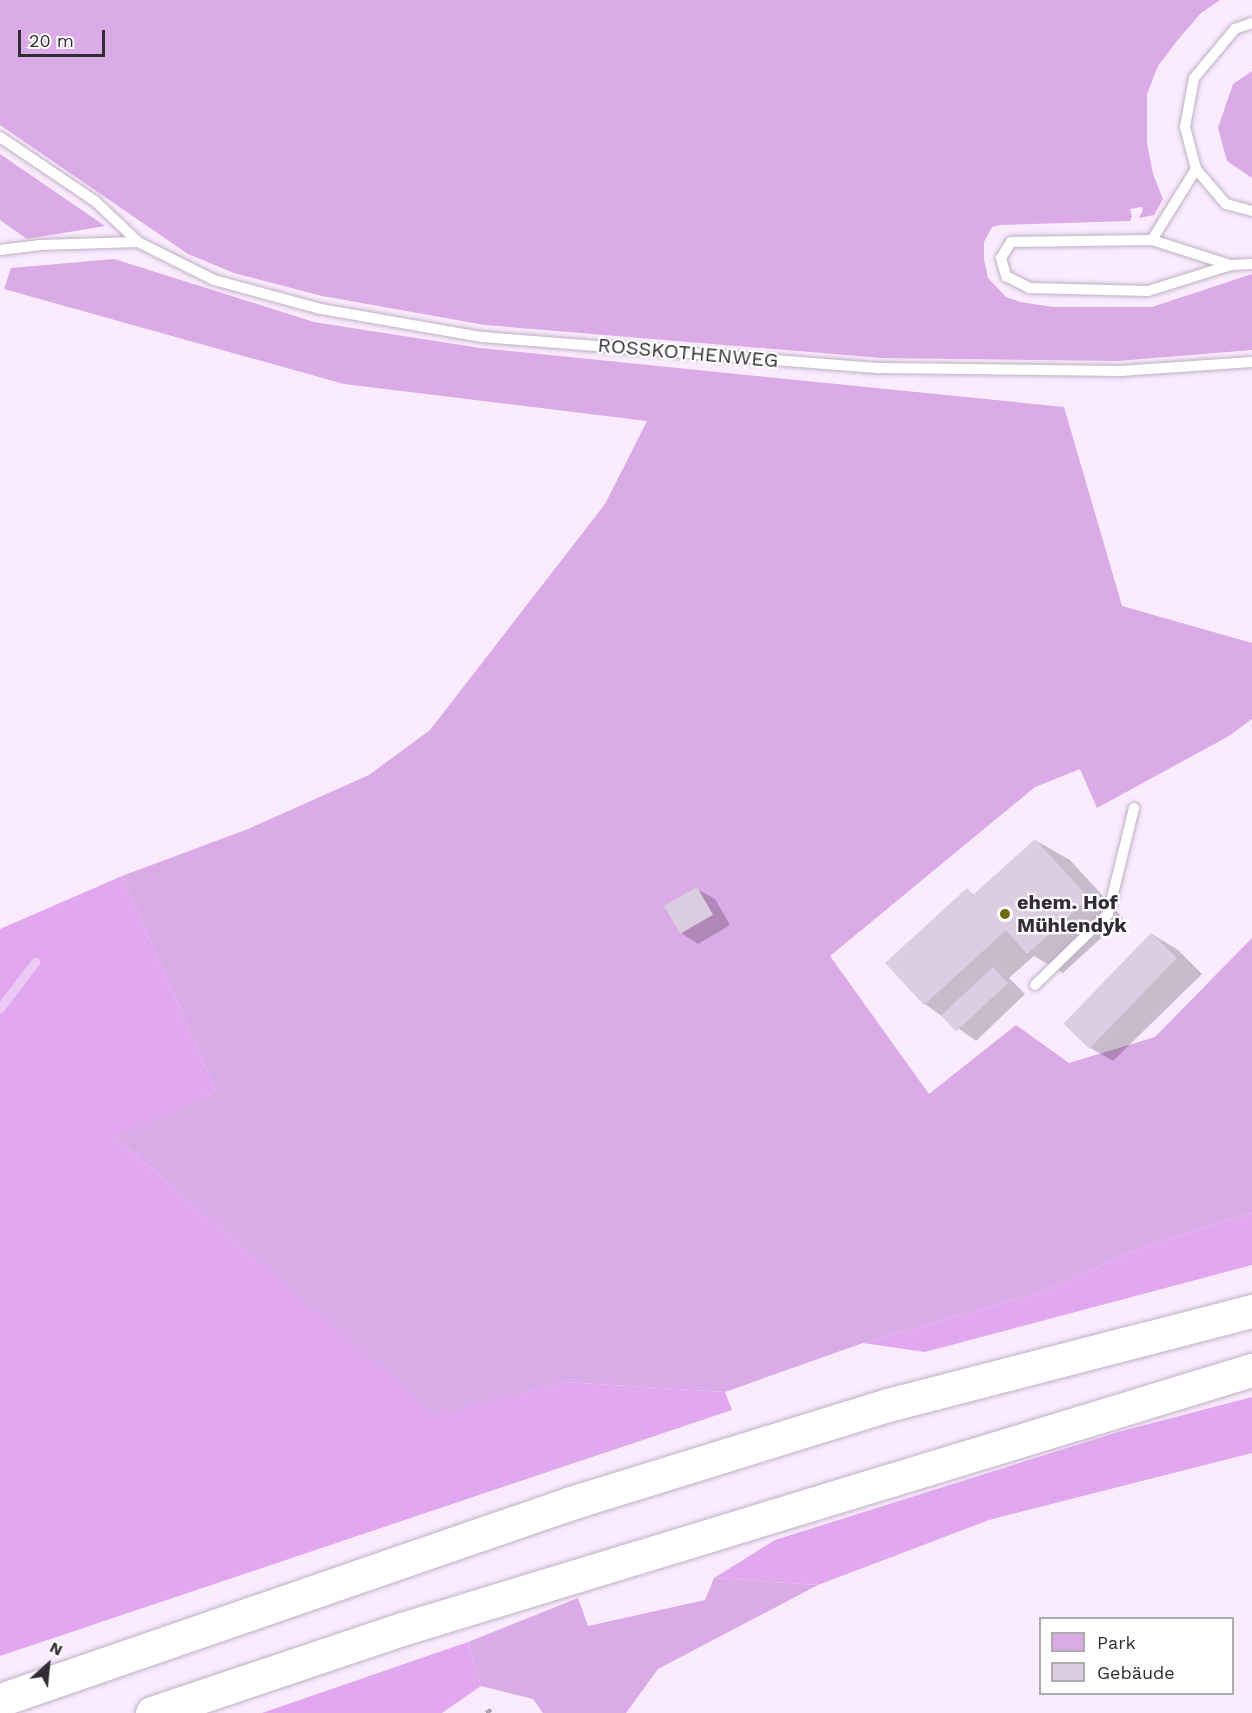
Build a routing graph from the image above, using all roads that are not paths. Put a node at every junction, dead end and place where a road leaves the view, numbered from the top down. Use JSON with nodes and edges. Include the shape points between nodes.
{"nodes":[{"id":1,"x":1252,"y":23,"type":"edge"},
{"id":2,"x":0,"y":137,"type":"edge"},
{"id":3,"x":1196,"y":169,"type":"junction"},
{"id":4,"x":1252,"y":212,"type":"edge"},
{"id":5,"x":1152,"y":240,"type":"junction"},
{"id":6,"x":138,"y":242,"type":"junction"},
{"id":7,"x":0,"y":250,"type":"edge"},
{"id":8,"x":1252,"y":264,"type":"edge"},
{"id":9,"x":1231,"y":265,"type":"junction"},
{"id":10,"x":1252,"y":362,"type":"edge"},
{"id":11,"x":1134,"y":808,"type":"dead end"},
{"id":12,"x":1035,"y":985,"type":"dead end"},
{"id":13,"x":1252,"y":1311,"type":"edge"},
{"id":14,"x":1252,"y":1370,"type":"edge"},
{"id":15,"x":0,"y":1700,"type":"edge"},
{"id":16,"x":152,"y":1713,"type":"edge"}],
"edges":[{"from":1,"to":3,"type":"lane","via":[[1235,29],[1194,78],[1185,127]]},
{"from":2,"to":6,"type":"lane","name":"ROSSKOTHENWEG","via":[[95,201]]},
{"from":3,"to":4,"type":"lane","via":[[1226,204]]},
{"from":3,"to":5,"type":"lane"},
{"from":5,"to":9,"type":"lane"},
{"from":5,"to":9,"type":"lane","via":[[1011,242],[1001,258],[1006,276],[1030,288],[1148,291]]},
{"from":6,"to":7,"type":"lane","name":"ROSSKOTHENWEG"},
{"from":6,"to":10,"type":"lane","name":"ROSSKOTHENWEG","via":[[214,280],[321,309],[482,337],[880,368],[1120,371]]},
{"from":8,"to":9,"type":"lane"},
{"from":11,"to":12,"type":"lane","via":[[1108,914]]},
{"from":13,"to":15,"type":"highway","via":[[888,1405],[582,1499]]},
{"from":14,"to":16,"type":"highway","via":[[424,1622]]}]}
